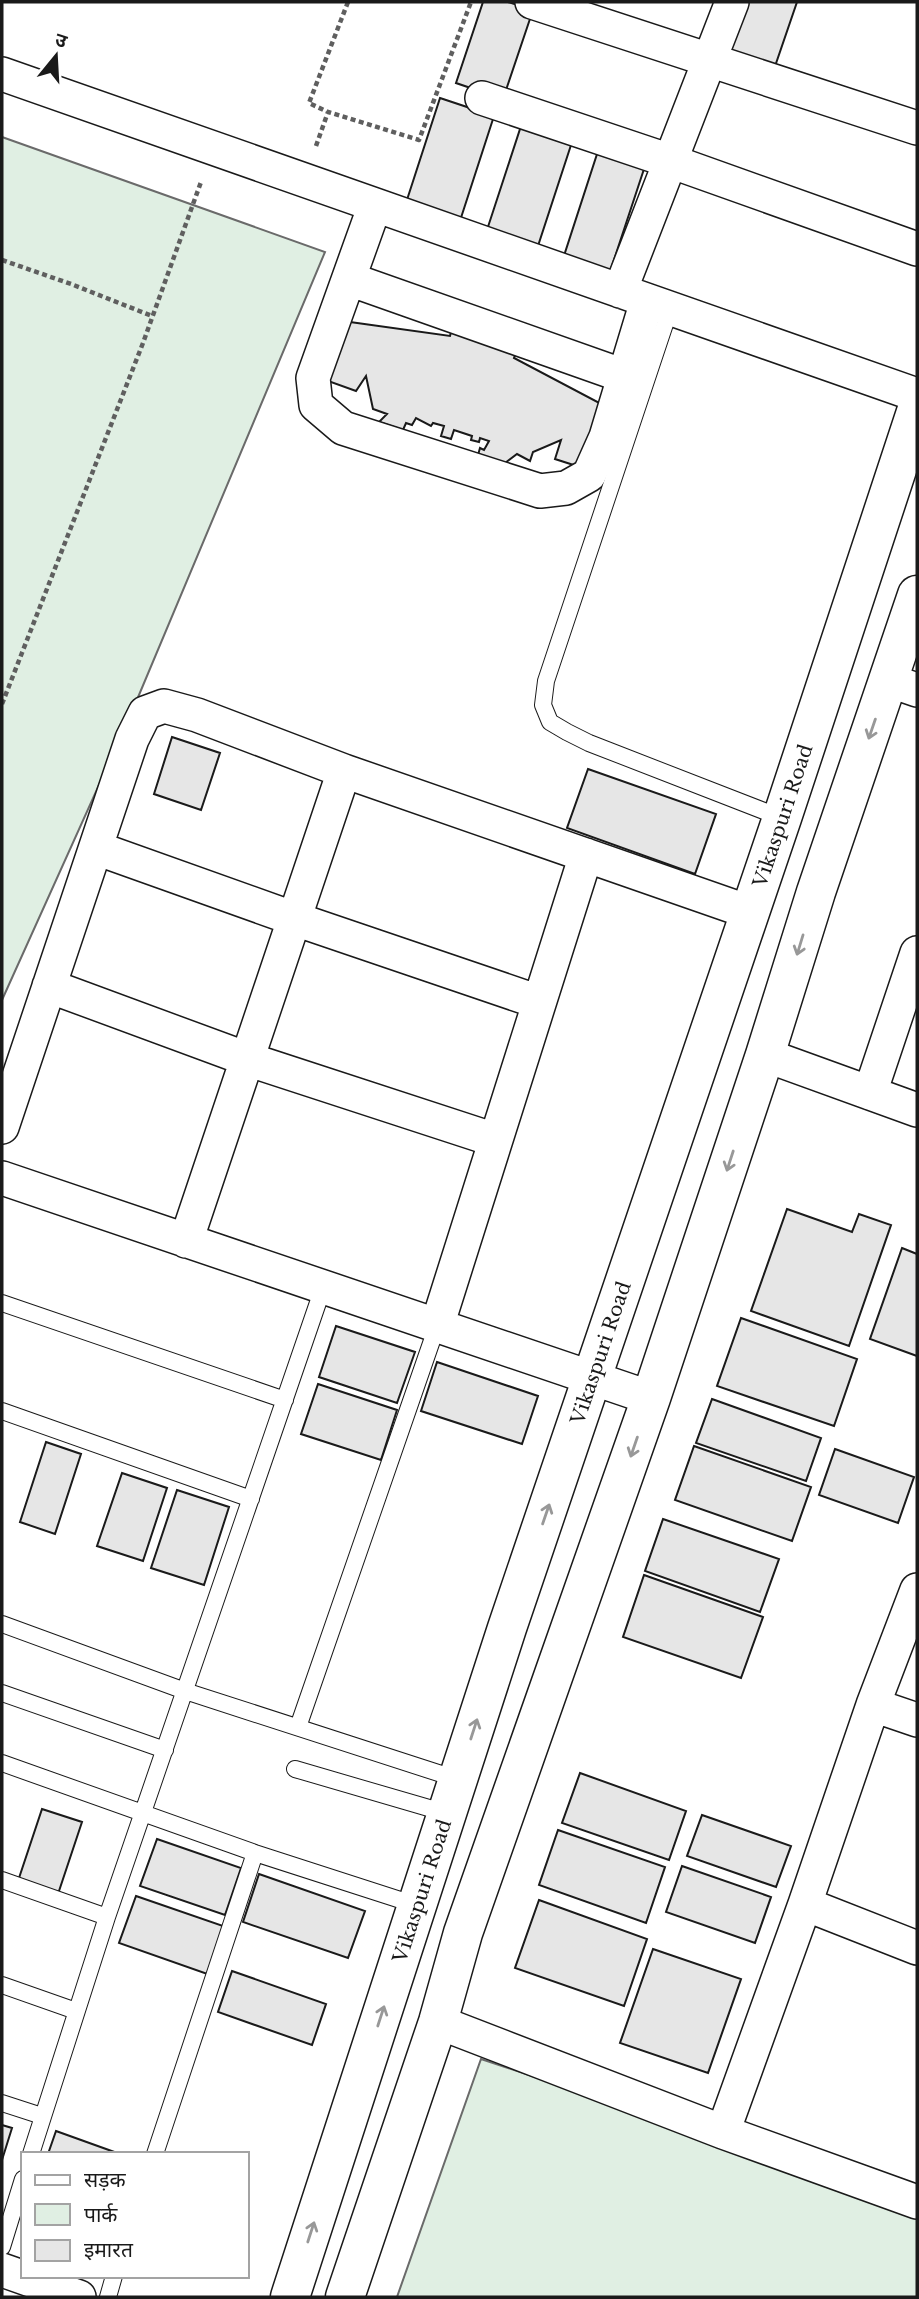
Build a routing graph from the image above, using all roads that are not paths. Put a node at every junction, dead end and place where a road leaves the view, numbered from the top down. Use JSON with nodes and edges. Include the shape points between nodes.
{"nodes":[{"id":1,"x":532,"y":2,"type":"edge"},
{"id":2,"x":732,"y":2,"type":"edge"},
{"id":3,"x":709,"y":60,"type":"junction"},
{"id":4,"x":2,"y":74,"type":"edge"},
{"id":5,"x":482,"y":98,"type":"dead end"},
{"id":6,"x":917,"y":128,"type":"edge"},
{"id":7,"x":670,"y":161,"type":"junction"},
{"id":8,"x":376,"y":205,"type":"junction"},
{"id":9,"x":917,"y":249,"type":"edge"},
{"id":10,"x":349,"y":279,"type":"junction"},
{"id":11,"x":646,"y":300,"type":"junction"},
{"id":12,"x":624,"y":376,"type":"junction"},
{"id":13,"x":917,"y":395,"type":"edge"},
{"id":14,"x":917,"y":409,"type":"edge"},
{"id":15,"x":917,"y":595,"type":"edge"},
{"id":16,"x":903,"y":685,"type":"edge"},
{"id":17,"x":344,"y":771,"type":"junction"},
{"id":18,"x":782,"y":818,"type":"junction"},
{"id":19,"x":96,"y":848,"type":"junction"},
{"id":20,"x":586,"y":855,"type":"junction"},
{"id":21,"x":749,"y":912,"type":"junction"},
{"id":22,"x":295,"y":919,"type":"junction"},
{"id":23,"x":917,"y":953,"type":"edge"},
{"id":24,"x":49,"y":986,"type":"junction"},
{"id":25,"x":539,"y":1002,"type":"junction"},
{"id":26,"x":765,"y":1055,"type":"junction"},
{"id":27,"x":247,"y":1059,"type":"junction"},
{"id":28,"x":870,"y":1093,"type":"junction"},
{"id":29,"x":917,"y":1110,"type":"edge"},
{"id":30,"x":2,"y":1127,"type":"edge"},
{"id":31,"x":495,"y":1140,"type":"junction"},
{"id":32,"x":2,"y":1178,"type":"edge"},
{"id":33,"x":186,"y":1241,"type":"junction"},
{"id":34,"x":323,"y":1288,"type":"junction"},
{"id":35,"x":2,"y":1303,"type":"edge"},
{"id":36,"x":437,"y":1326,"type":"junction"},
{"id":37,"x":592,"y":1379,"type":"junction"},
{"id":38,"x":651,"y":1398,"type":"junction"},
{"id":39,"x":285,"y":1400,"type":"junction"},
{"id":40,"x":2,"y":1411,"type":"edge"},
{"id":41,"x":251,"y":1499,"type":"junction"},
{"id":42,"x":917,"y":1590,"type":"edge"},
{"id":43,"x":2,"y":1623,"type":"edge"},
{"id":44,"x":185,"y":1691,"type":"junction"},
{"id":45,"x":2,"y":1693,"type":"edge"},
{"id":46,"x":873,"y":1705,"type":"junction"},
{"id":47,"x":917,"y":1720,"type":"edge"},
{"id":48,"x":298,"y":1727,"type":"junction"},
{"id":49,"x":165,"y":1750,"type":"junction"},
{"id":50,"x":2,"y":1763,"type":"edge"},
{"id":51,"x":295,"y":1769,"type":"dead end"},
{"id":52,"x":452,"y":1796,"type":"junction"},
{"id":53,"x":143,"y":1812,"type":"junction"},
{"id":54,"x":255,"y":1853,"type":"junction"},
{"id":55,"x":2,"y":1881,"type":"edge"},
{"id":56,"x":805,"y":1904,"type":"junction"},
{"id":57,"x":416,"y":1905,"type":"junction"},
{"id":58,"x":107,"y":1917,"type":"junction"},
{"id":59,"x":917,"y":1948,"type":"edge"},
{"id":60,"x":2,"y":1985,"type":"edge"},
{"id":61,"x":76,"y":2011,"type":"junction"},
{"id":62,"x":438,"y":2022,"type":"junction"},
{"id":63,"x":2,"y":2103,"type":"edge"},
{"id":64,"x":42,"y":2116,"type":"junction"},
{"id":65,"x":723,"y":2132,"type":"junction"},
{"id":66,"x":32,"y":2152,"type":"edge"},
{"id":67,"x":156,"y":2152,"type":"edge"},
{"id":68,"x":21,"y":2185,"type":"edge"},
{"id":69,"x":917,"y":2202,"type":"edge"},
{"id":70,"x":2,"y":2247,"type":"edge"},
{"id":71,"x":113,"y":2278,"type":"edge"},
{"id":72,"x":11,"y":2281,"type":"edge"},
{"id":73,"x":79,"y":2297,"type":"edge"},
{"id":74,"x":108,"y":2297,"type":"edge"},
{"id":75,"x":290,"y":2297,"type":"edge"},
{"id":76,"x":345,"y":2297,"type":"edge"}],
"edges":[{"from":1,"to":3,"type":"street"},
{"from":2,"to":3,"type":"street"},
{"from":3,"to":6,"type":"street"},
{"from":3,"to":7,"type":"street"},
{"from":4,"to":8,"type":"street"},
{"from":5,"to":7,"type":"street"},
{"from":7,"to":9,"type":"street"},
{"from":7,"to":11,"type":"street"},
{"from":8,"to":10,"type":"street"},
{"from":8,"to":11,"type":"street"},
{"from":10,"to":12,"type":"street"},
{"from":10,"to":12,"type":"street","via":[[313,378],[316,405],[343,428],[540,491],[566,488],[589,475]]},
{"from":11,"to":12,"type":"street"},
{"from":11,"to":13,"type":"street"},
{"from":11,"to":18,"type":"lane","via":[[543,705],[550,722],[589,743]]},
{"from":14,"to":18,"type":"street","name":"Vikaspuri Road"},
{"from":15,"to":16,"type":"street"},
{"from":16,"to":26,"type":"street","one_way":true,"via":[[816,892]]},
{"from":17,"to":19,"type":"street","via":[[164,706],[145,713],[132,739]]},
{"from":17,"to":20,"type":"street"},
{"from":17,"to":22,"type":"street"},
{"from":18,"to":21,"type":"street","name":"Vikaspuri Road"},
{"from":19,"to":22,"type":"street"},
{"from":19,"to":24,"type":"street"},
{"from":20,"to":21,"type":"street"},
{"from":20,"to":25,"type":"street"},
{"from":21,"to":37,"type":"street","name":"Vikaspuri Road"},
{"from":22,"to":25,"type":"street"},
{"from":22,"to":27,"type":"street"},
{"from":23,"to":28,"type":"street"},
{"from":24,"to":27,"type":"street"},
{"from":24,"to":30,"type":"street"},
{"from":25,"to":31,"type":"street"},
{"from":26,"to":28,"type":"street"},
{"from":26,"to":38,"type":"street","one_way":true},
{"from":27,"to":31,"type":"street"},
{"from":27,"to":33,"type":"street"},
{"from":28,"to":29,"type":"street"},
{"from":31,"to":36,"type":"street"},
{"from":32,"to":33,"type":"street"},
{"from":33,"to":34,"type":"street"},
{"from":34,"to":36,"type":"street"},
{"from":34,"to":39,"type":"lane"},
{"from":35,"to":39,"type":"lane"},
{"from":36,"to":37,"type":"street"},
{"from":36,"to":48,"type":"lane"},
{"from":37,"to":38,"type":"street"},
{"from":52,"to":37,"type":"street","name":"Vikaspuri Road","one_way":true},
{"from":38,"to":62,"type":"street","one_way":true,"via":[[463,1933]]},
{"from":39,"to":41,"type":"lane"},
{"from":40,"to":41,"type":"lane"},
{"from":41,"to":44,"type":"lane"},
{"from":42,"to":46,"type":"street"},
{"from":43,"to":44,"type":"lane"},
{"from":44,"to":48,"type":"lane"},
{"from":44,"to":49,"type":"lane"},
{"from":45,"to":49,"type":"lane"},
{"from":46,"to":47,"type":"street"},
{"from":46,"to":56,"type":"street"},
{"from":48,"to":52,"type":"lane"},
{"from":49,"to":53,"type":"lane"},
{"from":50,"to":53,"type":"lane"},
{"from":51,"to":52,"type":"lane"},
{"from":52,"to":57,"type":"street","name":"Vikaspuri Road"},
{"from":53,"to":54,"type":"lane"},
{"from":53,"to":58,"type":"lane"},
{"from":54,"to":57,"type":"lane"},
{"from":54,"to":67,"type":"lane"},
{"from":55,"to":58,"type":"lane"},
{"from":56,"to":59,"type":"street"},
{"from":56,"to":65,"type":"street"},
{"from":75,"to":57,"type":"street","name":"Vikaspuri Road","one_way":true},
{"from":58,"to":61,"type":"lane"},
{"from":60,"to":61,"type":"lane"},
{"from":61,"to":64,"type":"lane"},
{"from":62,"to":65,"type":"street"},
{"from":62,"to":76,"type":"street"},
{"from":63,"to":64,"type":"lane"},
{"from":64,"to":66,"type":"lane"},
{"from":65,"to":69,"type":"street"},
{"from":68,"to":70,"type":"lane"},
{"from":71,"to":74,"type":"lane"},
{"from":72,"to":73,"type":"street"}]}
